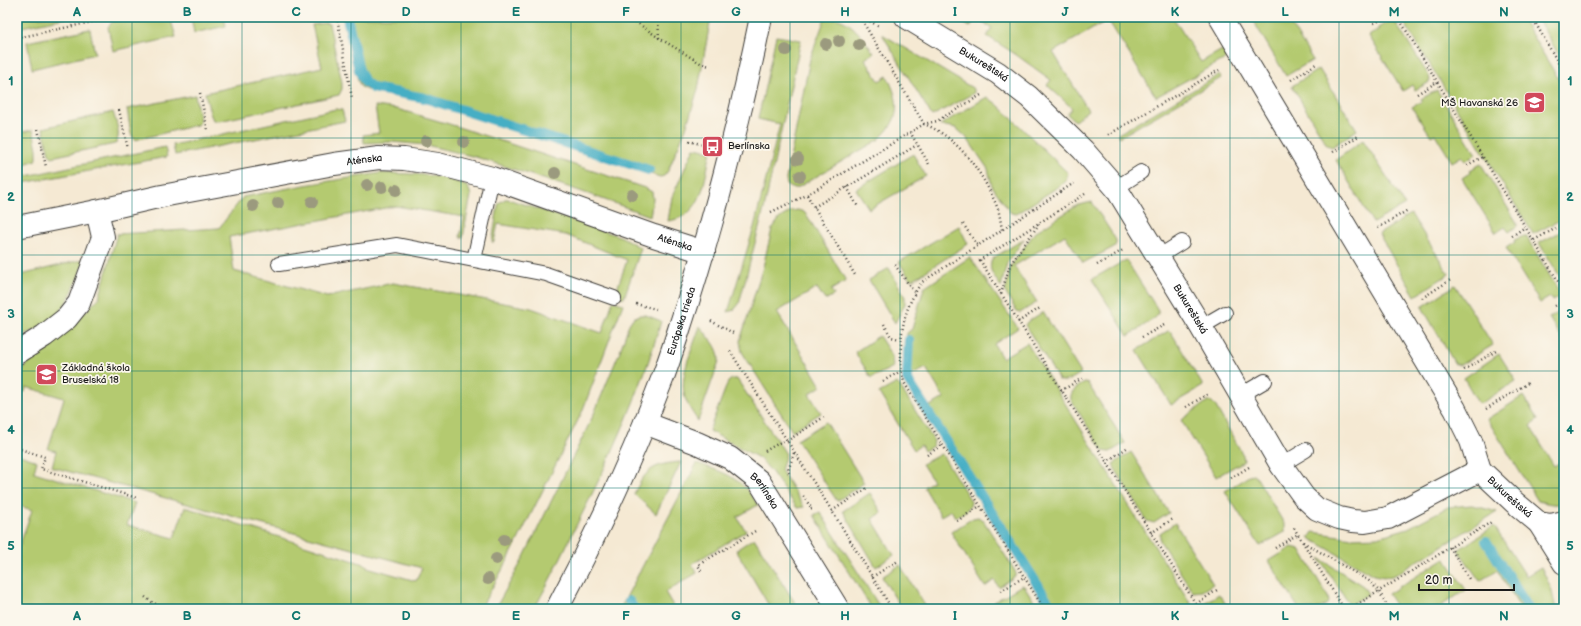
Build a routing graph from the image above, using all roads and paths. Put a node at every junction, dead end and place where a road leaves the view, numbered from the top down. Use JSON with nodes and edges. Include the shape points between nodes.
{"nodes":[{"id":1,"x":115,"y":17,"type":"edge"},
{"id":2,"x":307,"y":17,"type":"edge"},
{"id":3,"x":338,"y":17,"type":"edge"},
{"id":4,"x":629,"y":17,"type":"edge"},
{"id":5,"x":658,"y":17,"type":"edge"},
{"id":6,"x":761,"y":17,"type":"edge"},
{"id":7,"x":860,"y":17,"type":"edge"},
{"id":8,"x":906,"y":17,"type":"edge"},
{"id":9,"x":1220,"y":17,"type":"edge"},
{"id":10,"x":1387,"y":17,"type":"edge"},
{"id":11,"x":1398,"y":17,"type":"edge"},
{"id":12,"x":1532,"y":17,"type":"edge"},
{"id":13,"x":297,"y":20,"type":"dead end"},
{"id":14,"x":1374,"y":23,"type":"dead end"},
{"id":15,"x":17,"y":38,"type":"edge"},
{"id":16,"x":659,"y":38,"type":"junction"},
{"id":17,"x":1316,"y":64,"type":"dead end"},
{"id":18,"x":710,"y":66,"type":"dead end"},
{"id":19,"x":1225,"y":66,"type":"dead end"},
{"id":20,"x":1564,"y":73,"type":"edge"},
{"id":21,"x":1289,"y":81,"type":"dead end"},
{"id":22,"x":1437,"y":82,"type":"junction"},
{"id":23,"x":200,"y":93,"type":"dead end"},
{"id":24,"x":1417,"y":94,"type":"dead end"},
{"id":25,"x":352,"y":98,"type":"dead end"},
{"id":26,"x":976,"y":98,"type":"dead end"},
{"id":27,"x":119,"y":110,"type":"dead end"},
{"id":28,"x":924,"y":124,"type":"junction"},
{"id":29,"x":38,"y":129,"type":"dead end"},
{"id":30,"x":208,"y":131,"type":"dead end"},
{"id":31,"x":910,"y":132,"type":"junction"},
{"id":32,"x":1360,"y":135,"type":"dead end"},
{"id":33,"x":689,"y":141,"type":"dead end"},
{"id":34,"x":1076,"y":143,"type":"junction"},
{"id":35,"x":707,"y":145,"type":"dead end"},
{"id":36,"x":917,"y":145,"type":"junction"},
{"id":37,"x":128,"y":149,"type":"dead end"},
{"id":38,"x":1332,"y":153,"type":"dead end"},
{"id":39,"x":1482,"y":157,"type":"junction"},
{"id":40,"x":929,"y":164,"type":"dead end"},
{"id":41,"x":1467,"y":165,"type":"dead end"},
{"id":42,"x":46,"y":167,"type":"dead end"},
{"id":43,"x":1142,"y":172,"type":"dead end"},
{"id":44,"x":492,"y":178,"type":"junction"},
{"id":45,"x":1076,"y":182,"type":"dead end"},
{"id":46,"x":847,"y":187,"type":"junction"},
{"id":47,"x":1116,"y":188,"type":"junction"},
{"id":48,"x":1090,"y":190,"type":"dead end"},
{"id":49,"x":807,"y":195,"type":"junction"},
{"id":50,"x":814,"y":207,"type":"junction"},
{"id":51,"x":858,"y":207,"type":"dead end"},
{"id":52,"x":1408,"y":210,"type":"dead end"},
{"id":53,"x":97,"y":211,"type":"junction"},
{"id":54,"x":771,"y":212,"type":"dead end"},
{"id":55,"x":1041,"y":222,"type":"junction"},
{"id":56,"x":963,"y":224,"type":"dead end"},
{"id":57,"x":1564,"y":224,"type":"edge"},
{"id":58,"x":17,"y":227,"type":"edge"},
{"id":59,"x":1525,"y":227,"type":"junction"},
{"id":60,"x":1376,"y":229,"type":"dead end"},
{"id":61,"x":1002,"y":231,"type":"junction"},
{"id":62,"x":1512,"y":236,"type":"dead end"},
{"id":63,"x":1534,"y":240,"type":"junction"},
{"id":64,"x":1182,"y":242,"type":"dead end"},
{"id":65,"x":978,"y":246,"type":"junction"},
{"id":66,"x":1127,"y":248,"type":"dead end"},
{"id":67,"x":704,"y":252,"type":"junction"},
{"id":68,"x":1158,"y":256,"type":"junction"},
{"id":69,"x":474,"y":260,"type":"junction"},
{"id":70,"x":279,"y":264,"type":"dead end"},
{"id":71,"x":894,"y":265,"type":"dead end"},
{"id":72,"x":1097,"y":265,"type":"dead end"},
{"id":73,"x":855,"y":275,"type":"dead end"},
{"id":74,"x":1452,"y":279,"type":"dead end"},
{"id":75,"x":1564,"y":291,"type":"edge"},
{"id":76,"x":914,"y":292,"type":"junction"},
{"id":77,"x":1001,"y":295,"type":"junction"},
{"id":78,"x":614,"y":298,"type":"dead end"},
{"id":79,"x":1417,"y":300,"type":"dead end"},
{"id":80,"x":1564,"y":301,"type":"edge"},
{"id":81,"x":630,"y":303,"type":"dead end"},
{"id":82,"x":1555,"y":306,"type":"dead end"},
{"id":83,"x":1040,"y":308,"type":"dead end"},
{"id":84,"x":657,"y":309,"type":"dead end"},
{"id":85,"x":1225,"y":313,"type":"dead end"},
{"id":86,"x":709,"y":321,"type":"dead end"},
{"id":87,"x":1018,"y":322,"type":"junction"},
{"id":88,"x":1170,"y":322,"type":"dead end"},
{"id":89,"x":884,"y":324,"type":"dead end"},
{"id":90,"x":1201,"y":327,"type":"junction"},
{"id":91,"x":735,"y":334,"type":"dead end"},
{"id":92,"x":1142,"y":337,"type":"dead end"},
{"id":93,"x":900,"y":338,"type":"junction"},
{"id":94,"x":730,"y":351,"type":"dead end"},
{"id":95,"x":1496,"y":351,"type":"dead end"},
{"id":96,"x":17,"y":353,"type":"edge"},
{"id":97,"x":901,"y":371,"type":"junction"},
{"id":98,"x":1460,"y":373,"type":"dead end"},
{"id":99,"x":1084,"y":377,"type":"dead end"},
{"id":100,"x":883,"y":381,"type":"dead end"},
{"id":101,"x":1265,"y":381,"type":"dead end"},
{"id":102,"x":1528,"y":384,"type":"dead end"},
{"id":103,"x":1061,"y":391,"type":"junction"},
{"id":104,"x":1213,"y":392,"type":"dead end"},
{"id":105,"x":1241,"y":395,"type":"junction"},
{"id":106,"x":1186,"y":407,"type":"dead end"},
{"id":107,"x":1483,"y":411,"type":"dead end"},
{"id":108,"x":824,"y":417,"type":"dead end"},
{"id":109,"x":645,"y":423,"type":"junction"},
{"id":110,"x":787,"y":441,"type":"junction"},
{"id":111,"x":942,"y":445,"type":"junction"},
{"id":112,"x":17,"y":448,"type":"edge"},
{"id":113,"x":1128,"y":448,"type":"dead end"},
{"id":114,"x":1306,"y":450,"type":"dead end"},
{"id":115,"x":794,"y":453,"type":"junction"},
{"id":116,"x":927,"y":455,"type":"dead end"},
{"id":117,"x":1106,"y":462,"type":"junction"},
{"id":118,"x":1254,"y":464,"type":"dead end"},
{"id":119,"x":1281,"y":465,"type":"junction"},
{"id":120,"x":1480,"y":470,"type":"junction"},
{"id":121,"x":792,"y":478,"type":"dead end"},
{"id":122,"x":1231,"y":478,"type":"dead end"},
{"id":123,"x":867,"y":488,"type":"dead end"},
{"id":124,"x":136,"y":498,"type":"dead end"},
{"id":125,"x":980,"y":506,"type":"junction"},
{"id":126,"x":832,"y":511,"type":"junction"},
{"id":127,"x":783,"y":518,"type":"junction"},
{"id":128,"x":1173,"y":519,"type":"dead end"},
{"id":129,"x":957,"y":521,"type":"dead end"},
{"id":130,"x":1564,"y":522,"type":"edge"},
{"id":131,"x":1539,"y":523,"type":"junction"},
{"id":132,"x":1151,"y":533,"type":"junction"},
{"id":133,"x":1298,"y":534,"type":"dead end"},
{"id":134,"x":1303,"y":542,"type":"dead end"},
{"id":135,"x":1275,"y":548,"type":"dead end"},
{"id":136,"x":1450,"y":548,"type":"dead end"},
{"id":137,"x":898,"y":561,"type":"dead end"},
{"id":138,"x":1564,"y":563,"type":"edge"},
{"id":139,"x":701,"y":571,"type":"dead end"},
{"id":140,"x":872,"y":577,"type":"junction"},
{"id":141,"x":1024,"y":577,"type":"junction"},
{"id":142,"x":1468,"y":579,"type":"dead end"},
{"id":143,"x":1217,"y":590,"type":"dead end"},
{"id":144,"x":1001,"y":591,"type":"dead end"},
{"id":145,"x":1379,"y":591,"type":"junction"},
{"id":146,"x":145,"y":597,"type":"dead end"},
{"id":147,"x":1196,"y":604,"type":"junction"},
{"id":148,"x":1341,"y":605,"type":"dead end"},
{"id":149,"x":171,"y":609,"type":"edge"},
{"id":150,"x":557,"y":609,"type":"edge"},
{"id":151,"x":838,"y":609,"type":"edge"},
{"id":152,"x":892,"y":609,"type":"edge"},
{"id":153,"x":1044,"y":609,"type":"edge"},
{"id":154,"x":1199,"y":609,"type":"edge"},
{"id":155,"x":1333,"y":609,"type":"edge"},
{"id":156,"x":1350,"y":609,"type":"edge"},
{"id":157,"x":1389,"y":609,"type":"edge"}],
"edges":[{"from":1,"to":15,"type":"path"},
{"from":2,"to":13,"type":"path"},
{"from":3,"to":25,"type":"path"},
{"from":4,"to":16,"type":"path"},
{"from":5,"to":16,"type":"path"},
{"from":6,"to":67,"type":"street","name":"Európska trieda","via":[[733,143]]},
{"from":7,"to":28,"type":"path"},
{"from":8,"to":34,"type":"street","name":"Bukureštská","via":[[998,74],[1029,97]]},
{"from":9,"to":120,"type":"street","name":"Bukureštská","via":[[1455,409],[1471,441]]},
{"from":10,"to":14,"type":"path"},
{"from":11,"to":22,"type":"path"},
{"from":12,"to":20,"type":"path"},
{"from":16,"to":18,"type":"path","via":[[702,64]]},
{"from":17,"to":21,"type":"path"},
{"from":19,"to":34,"type":"path"},
{"from":22,"to":24,"type":"path"},
{"from":22,"to":39,"type":"path"},
{"from":23,"to":30,"type":"path"},
{"from":26,"to":28,"type":"path","via":[[937,120]]},
{"from":27,"to":37,"type":"path"},
{"from":28,"to":31,"type":"path"},
{"from":28,"to":61,"type":"path","via":[[934,128],[961,149],[974,166],[998,210]]},
{"from":29,"to":42,"type":"path"},
{"from":31,"to":36,"type":"path"},
{"from":31,"to":49,"type":"path"},
{"from":32,"to":38,"type":"path"},
{"from":33,"to":35,"type":"path"},
{"from":34,"to":47,"type":"street","name":"Bukureštská"},
{"from":36,"to":40,"type":"path"},
{"from":36,"to":46,"type":"path"},
{"from":39,"to":41,"type":"path"},
{"from":39,"to":59,"type":"path"},
{"from":43,"to":47,"type":"lane"},
{"from":44,"to":53,"type":"street","name":"Aténska","via":[[422,161],[379,158],[170,194]]},
{"from":44,"to":67,"type":"street","name":"Aténska"},
{"from":44,"to":69,"type":"lane"},
{"from":45,"to":61,"type":"path"},
{"from":46,"to":50,"type":"path"},
{"from":46,"to":51,"type":"path"},
{"from":47,"to":68,"type":"street","name":"Bukureštská"},
{"from":48,"to":55,"type":"path"},
{"from":49,"to":50,"type":"path"},
{"from":49,"to":54,"type":"path"},
{"from":50,"to":73,"type":"path"},
{"from":52,"to":60,"type":"path"},
{"from":53,"to":58,"type":"street","name":"Aténska"},
{"from":53,"to":96,"type":"street","via":[[103,237],[79,302],[67,318]]},
{"from":55,"to":77,"type":"path","via":[[1010,265]]},
{"from":55,"to":77,"type":"path","via":[[980,260]]},
{"from":56,"to":65,"type":"path"},
{"from":57,"to":63,"type":"path"},
{"from":59,"to":62,"type":"path"},
{"from":59,"to":63,"type":"path"},
{"from":61,"to":65,"type":"path"},
{"from":63,"to":75,"type":"path"},
{"from":64,"to":68,"type":"lane"},
{"from":65,"to":76,"type":"path","via":[[922,282]]},
{"from":66,"to":72,"type":"path"},
{"from":67,"to":109,"type":"street","name":"Európska trieda","via":[[664,375]]},
{"from":68,"to":90,"type":"street","name":"Bukureštská"},
{"from":69,"to":70,"type":"lane","via":[[397,245]]},
{"from":69,"to":78,"type":"lane","via":[[546,274]]},
{"from":71,"to":76,"type":"path"},
{"from":74,"to":79,"type":"path"},
{"from":76,"to":93,"type":"path"},
{"from":77,"to":87,"type":"path"},
{"from":80,"to":82,"type":"path"},
{"from":81,"to":84,"type":"path"},
{"from":83,"to":87,"type":"path"},
{"from":85,"to":90,"type":"lane"},
{"from":86,"to":91,"type":"path"},
{"from":87,"to":103,"type":"path"},
{"from":88,"to":92,"type":"path"},
{"from":89,"to":93,"type":"path","via":[[891,337]]},
{"from":90,"to":105,"type":"street","name":"Bukureštská"},
{"from":93,"to":97,"type":"path"},
{"from":94,"to":110,"type":"path"},
{"from":95,"to":98,"type":"path"},
{"from":97,"to":100,"type":"path"},
{"from":97,"to":111,"type":"path","via":[[905,384]]},
{"from":99,"to":103,"type":"path"},
{"from":101,"to":105,"type":"lane"},
{"from":102,"to":107,"type":"path"},
{"from":103,"to":117,"type":"path"},
{"from":104,"to":106,"type":"path"},
{"from":105,"to":119,"type":"street","name":"Bukureštská"},
{"from":108,"to":110,"type":"path"},
{"from":109,"to":127,"type":"street","name":"Berlínska","via":[[704,446],[740,464],[759,481]]},
{"from":109,"to":150,"type":"street","name":"Európska trieda","via":[[611,500]]},
{"from":110,"to":115,"type":"path"},
{"from":111,"to":116,"type":"path"},
{"from":111,"to":125,"type":"path"},
{"from":112,"to":124,"type":"path","via":[[45,457],[41,469]]},
{"from":113,"to":117,"type":"path"},
{"from":114,"to":119,"type":"lane"},
{"from":115,"to":121,"type":"path","via":[[788,471]]},
{"from":115,"to":126,"type":"path"},
{"from":117,"to":132,"type":"path"},
{"from":118,"to":122,"type":"path"},
{"from":119,"to":120,"type":"street","name":"Bukureštská","via":[[1304,497],[1317,509],[1339,518],[1365,522],[1388,518],[1402,512]]},
{"from":120,"to":131,"type":"street","name":"Bukureštská"},
{"from":123,"to":126,"type":"path"},
{"from":125,"to":129,"type":"path"},
{"from":125,"to":141,"type":"path"},
{"from":126,"to":140,"type":"path"},
{"from":127,"to":139,"type":"path","via":[[768,524],[698,566]]},
{"from":127,"to":151,"type":"street","name":"Berlínska"},
{"from":128,"to":132,"type":"path"},
{"from":130,"to":131,"type":"street","name":"Bukureštská","via":[[1551,525]]},
{"from":131,"to":138,"type":"street"},
{"from":132,"to":147,"type":"path"},
{"from":133,"to":135,"type":"path"},
{"from":134,"to":145,"type":"path","via":[[1369,581]]},
{"from":136,"to":142,"type":"path"},
{"from":137,"to":140,"type":"path"},
{"from":140,"to":152,"type":"path"},
{"from":141,"to":144,"type":"path"},
{"from":141,"to":153,"type":"path"},
{"from":143,"to":147,"type":"path"},
{"from":145,"to":156,"type":"path"},
{"from":145,"to":157,"type":"path"},
{"from":146,"to":149,"type":"path","via":[[153,603]]},
{"from":147,"to":154,"type":"path"},
{"from":148,"to":155,"type":"path"}]}
